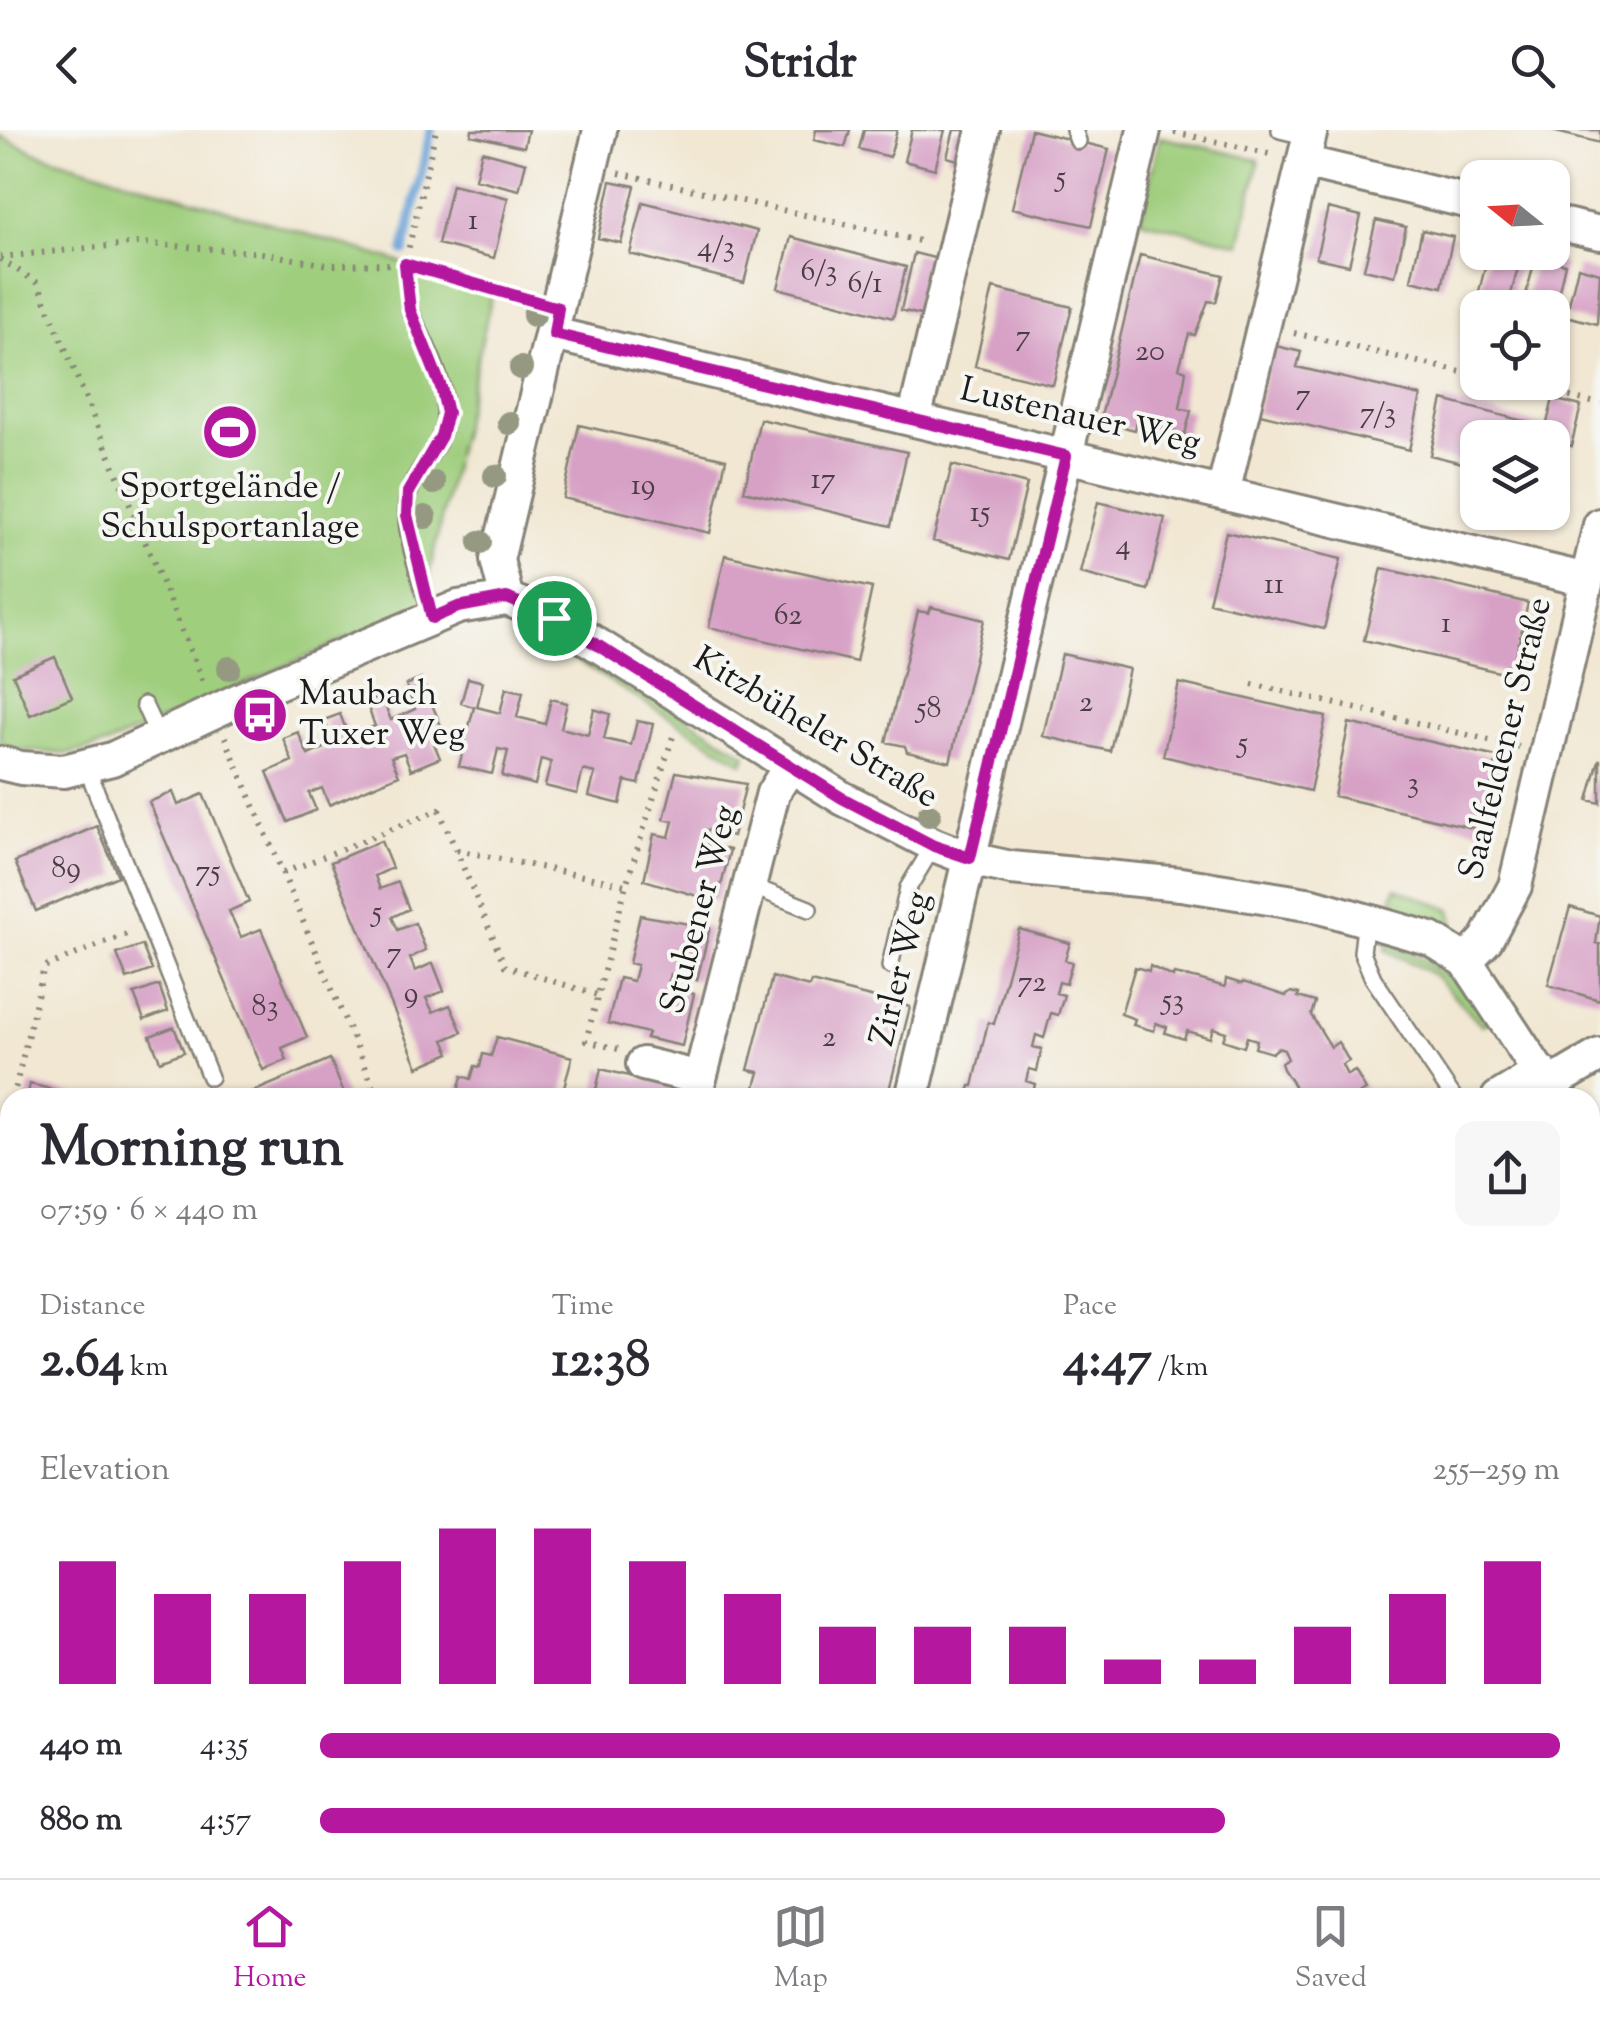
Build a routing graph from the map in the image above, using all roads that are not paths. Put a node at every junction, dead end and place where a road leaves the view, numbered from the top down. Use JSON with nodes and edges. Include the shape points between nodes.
{"nodes":[{"id":1,"x":600,"y":130,"type":"edge"},
{"id":2,"x":983,"y":130,"type":"edge"},
{"id":3,"x":1144,"y":130,"type":"edge"},
{"id":4,"x":1301,"y":140,"type":"edge"},
{"id":5,"x":1460,"y":197,"type":"edge"},
{"id":6,"x":1570,"y":226,"type":"edge"},
{"id":7,"x":1600,"y":233,"type":"edge"},
{"id":8,"x":410,"y":310,"type":"road end"},
{"id":9,"x":556,"y":321,"type":"junction"},
{"id":10,"x":914,"y":420,"type":"junction"},
{"id":11,"x":1066,"y":456,"type":"junction"},
{"id":12,"x":1223,"y":493,"type":"junction"},
{"id":13,"x":1600,"y":524,"type":"edge"},
{"id":14,"x":1588,"y":580,"type":"junction"},
{"id":15,"x":507,"y":598,"type":"junction"},
{"id":16,"x":432,"y":618,"type":"junction"},
{"id":17,"x":144,"y":704,"type":"dead end"},
{"id":18,"x":159,"y":738,"type":"junction"},
{"id":19,"x":0,"y":762,"type":"edge"},
{"id":20,"x":86,"y":766,"type":"junction"},
{"id":21,"x":790,"y":766,"type":"junction"},
{"id":22,"x":934,"y":846,"type":"junction"},
{"id":23,"x":970,"y":858,"type":"junction"},
{"id":24,"x":749,"y":885,"type":"junction"},
{"id":25,"x":809,"y":909,"type":"dead end"},
{"id":26,"x":1366,"y":918,"type":"junction"},
{"id":27,"x":1466,"y":961,"type":"junction"},
{"id":28,"x":890,"y":966,"type":"dead end"},
{"id":29,"x":1600,"y":1055,"type":"edge"},
{"id":30,"x":640,"y":1058,"type":"road end"},
{"id":31,"x":210,"y":1077,"type":"dead end"},
{"id":32,"x":1549,"y":1085,"type":"edge"},
{"id":33,"x":697,"y":1088,"type":"edge"},
{"id":34,"x":914,"y":1088,"type":"edge"},
{"id":35,"x":1447,"y":1088,"type":"edge"}],
"edges":[{"from":1,"to":9,"type":"street"},
{"from":2,"to":10,"type":"street"},
{"from":3,"to":11,"type":"street","name":"Zirler Weg"},
{"from":4,"to":5,"type":"street"},
{"from":4,"to":12,"type":"street"},
{"from":6,"to":7,"type":"street"},
{"from":8,"to":16,"type":"lane","via":[[447,413],[408,492],[407,515]]},
{"from":9,"to":10,"type":"street","name":"Lustenauer Weg"},
{"from":9,"to":15,"type":"street","via":[[498,560]]},
{"from":10,"to":11,"type":"street","name":"Lustenauer Weg"},
{"from":11,"to":12,"type":"street","name":"Lustenauer Weg","via":[[1163,470]]},
{"from":11,"to":23,"type":"street","name":"Zirler Weg"},
{"from":12,"to":14,"type":"street","name":"Lustenauer Weg"},
{"from":13,"to":14,"type":"street","name":"Saalfeldener Straße"},
{"from":14,"to":27,"type":"street","name":"Saalfeldener Straße","via":[[1515,886],[1504,913]]},
{"from":15,"to":16,"type":"street"},
{"from":15,"to":21,"type":"street","name":"Kitzbüheler Straße","via":[[554,618]]},
{"from":16,"to":18,"type":"street"},
{"from":17,"to":18,"type":"lane"},
{"from":18,"to":20,"type":"street"},
{"from":19,"to":20,"type":"street","via":[[64,771]]},
{"from":20,"to":31,"type":"lane"},
{"from":21,"to":22,"type":"street","name":"Kitzbüheler Straße"},
{"from":21,"to":24,"type":"street","name":"Stubener Weg","via":[[773,793]]},
{"from":22,"to":23,"type":"street","name":"Kitzbüheler Straße"},
{"from":22,"to":28,"type":"lane","via":[[908,888]]},
{"from":23,"to":26,"type":"street","name":"Kitzbüheler Straße","via":[[1060,875],[1248,892]]},
{"from":23,"to":34,"type":"street","name":"Zirler Weg"},
{"from":24,"to":25,"type":"lane"},
{"from":24,"to":33,"type":"street","name":"Stubener Weg"},
{"from":26,"to":27,"type":"street","name":"Kitzbüheler Straße","via":[[1431,939]]},
{"from":26,"to":35,"type":"lane","via":[[1362,952],[1374,978]]},
{"from":27,"to":32,"type":"street","name":"Kitzbüheler Straße"},
{"from":29,"to":32,"type":"street"},
{"from":30,"to":33,"type":"street","name":"Stubener Weg"}]}
